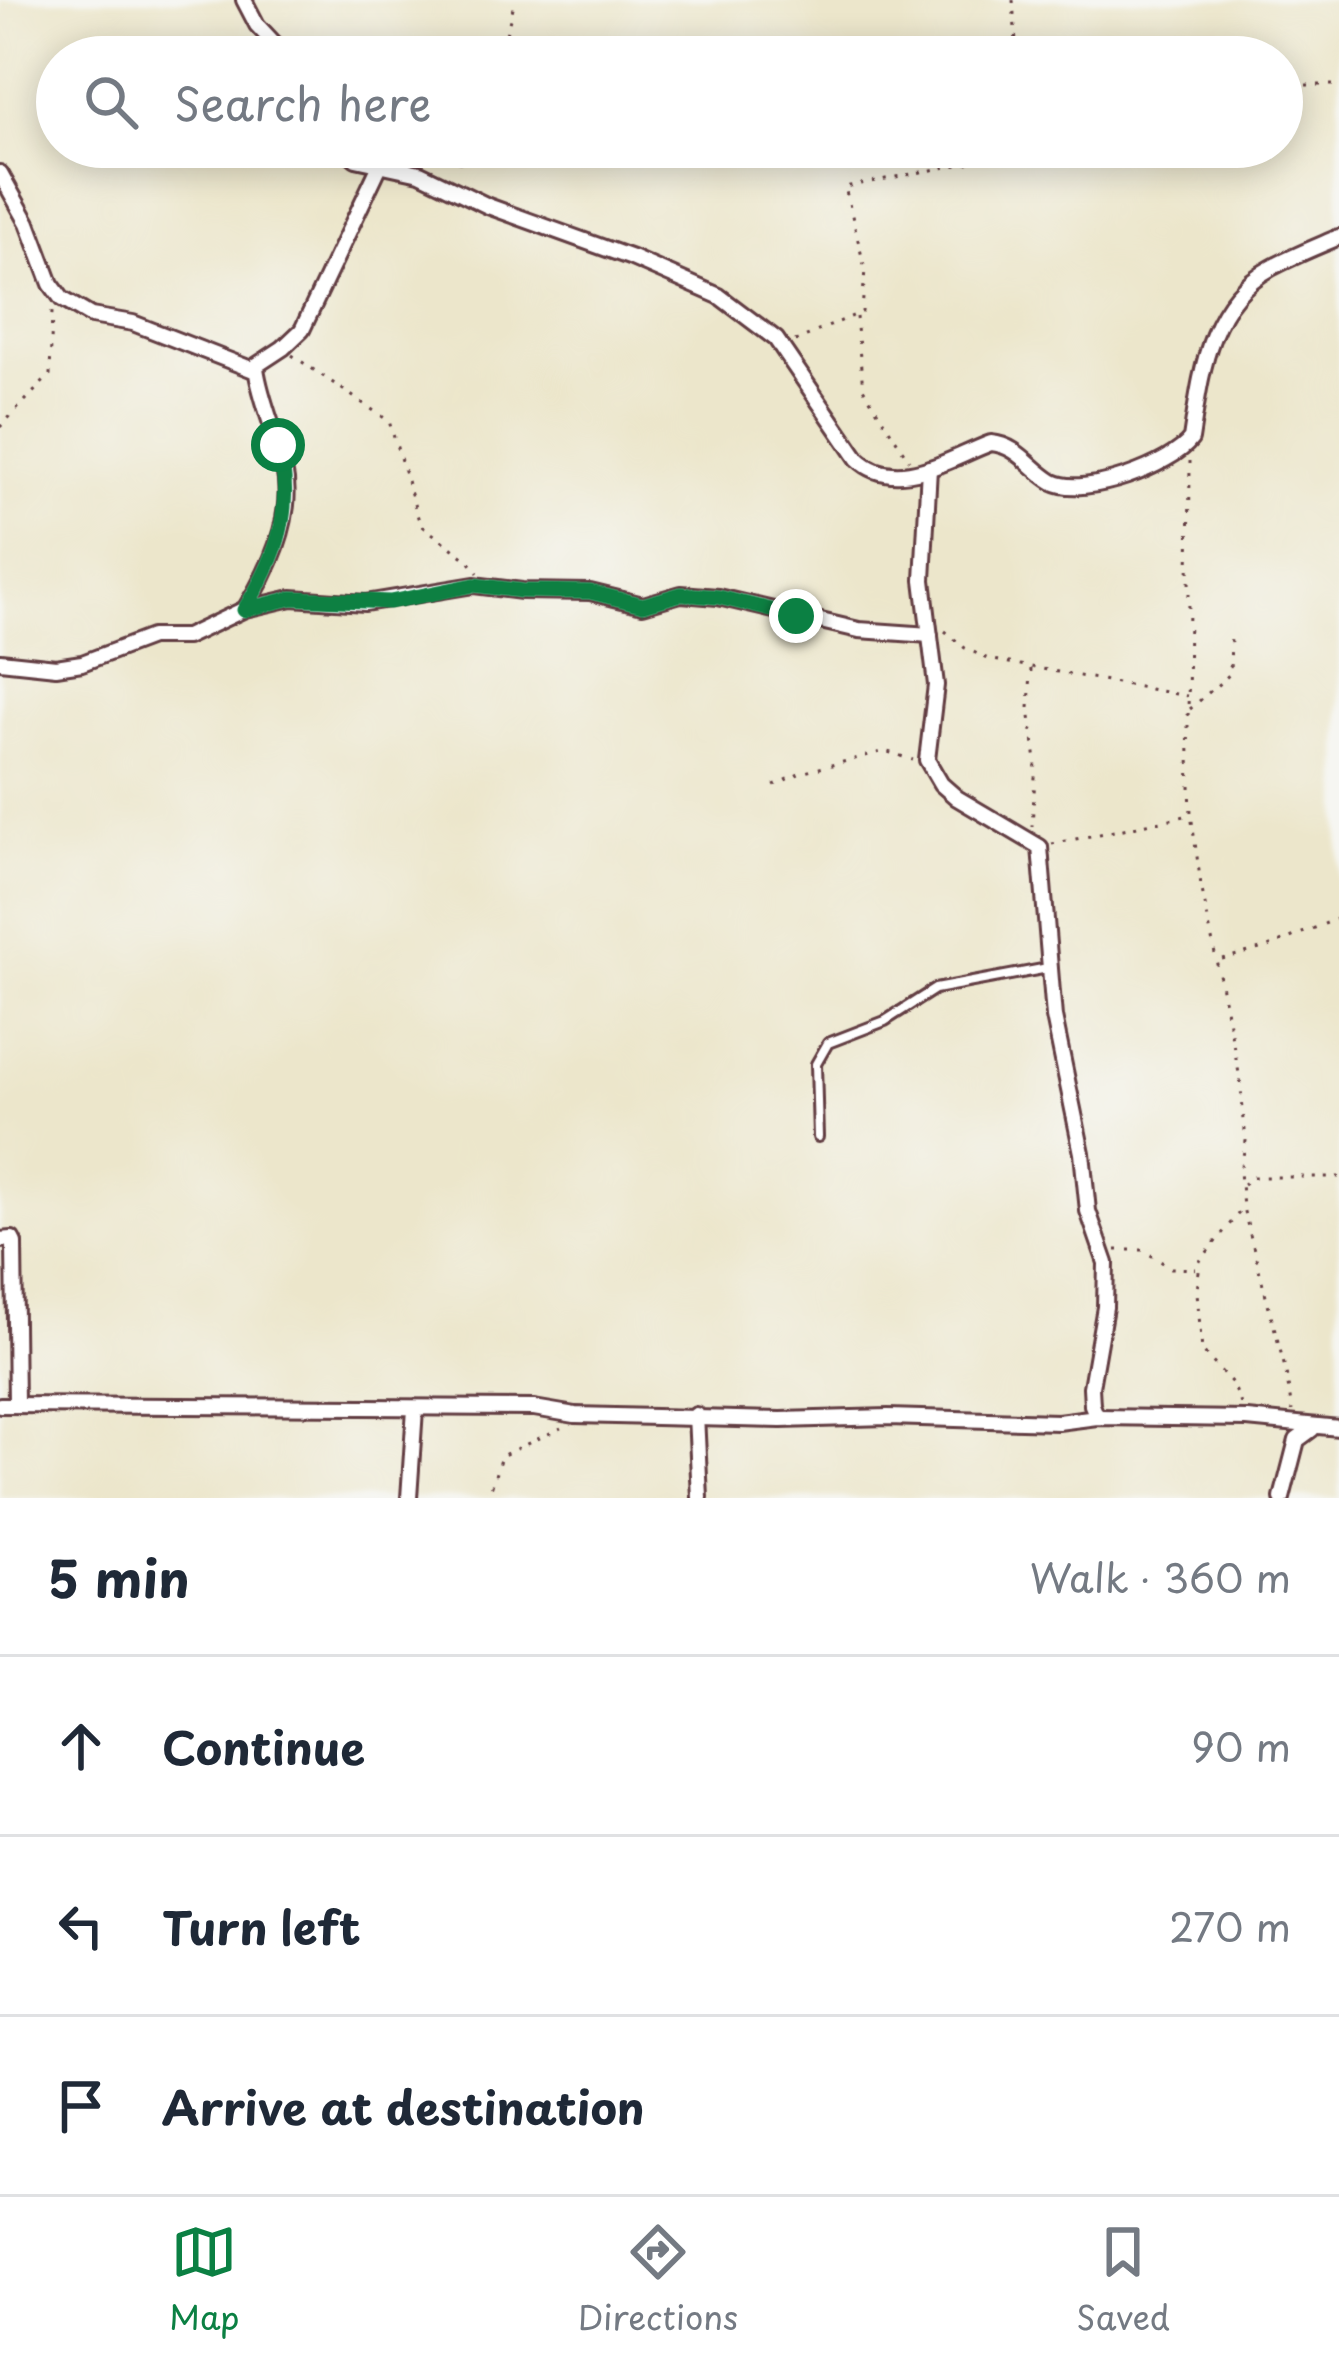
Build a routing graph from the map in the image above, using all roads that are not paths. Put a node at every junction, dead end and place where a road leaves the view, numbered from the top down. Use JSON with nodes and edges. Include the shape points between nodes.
{"nodes":[{"id":1,"x":244,"y":0,"type":"edge"},
{"id":2,"x":267,"y":36,"type":"edge"},
{"id":3,"x":379,"y":168,"type":"edge"},
{"id":4,"x":400,"y":168,"type":"edge"},
{"id":5,"x":0,"y":173,"type":"edge"},
{"id":6,"x":1339,"y":237,"type":"edge"},
{"id":7,"x":256,"y":368,"type":"junction"},
{"id":8,"x":923,"y":469,"type":"junction"},
{"id":9,"x":244,"y":610,"type":"junction"},
{"id":10,"x":929,"y":628,"type":"junction"},
{"id":11,"x":0,"y":662,"type":"edge"},
{"id":12,"x":1051,"y":966,"type":"junction"},
{"id":13,"x":818,"y":1138,"type":"dead end"},
{"id":14,"x":0,"y":1240,"type":"edge"},
{"id":15,"x":8,"y":1404,"type":"edge"},
{"id":16,"x":415,"y":1409,"type":"junction"},
{"id":17,"x":696,"y":1415,"type":"junction"},
{"id":18,"x":1097,"y":1417,"type":"junction"},
{"id":19,"x":1339,"y":1428,"type":"edge"},
{"id":20,"x":1292,"y":1429,"type":"junction"},
{"id":21,"x":409,"y":1498,"type":"edge"},
{"id":22,"x":700,"y":1498,"type":"edge"},
{"id":23,"x":1282,"y":1498,"type":"edge"}],
"edges":[{"from":1,"to":2,"type":"street"},
{"from":3,"to":7,"type":"street","via":[[308,318]]},
{"from":4,"to":8,"type":"street","via":[[719,296],[783,347],[868,468],[886,476]]},
{"from":5,"to":7,"type":"street","via":[[55,290],[91,316]]},
{"from":6,"to":8,"type":"street","via":[[1268,270],[1229,306],[1207,345],[1191,439],[1181,450],[1098,484],[1056,483],[998,442]]},
{"from":7,"to":9,"type":"street","via":[[288,500]]},
{"from":8,"to":10,"type":"street"},
{"from":9,"to":10,"type":"street","via":[[292,598],[365,603],[484,586],[590,592],[643,605],[681,594],[718,597],[859,629]]},
{"from":9,"to":11,"type":"street","via":[[186,637],[152,637],[82,663]]},
{"from":10,"to":12,"type":"street","via":[[936,685],[927,760],[957,798],[1036,844]]},
{"from":12,"to":13,"type":"lane","via":[[935,989],[885,1021],[828,1043],[816,1064]]},
{"from":12,"to":18,"type":"street","via":[[1084,1193],[1106,1263],[1091,1388]]},
{"from":14,"to":15,"type":"street","via":[[12,1239],[15,1252]]},
{"from":15,"to":16,"type":"street"},
{"from":16,"to":17,"type":"street"},
{"from":16,"to":21,"type":"street"},
{"from":17,"to":18,"type":"street"},
{"from":17,"to":22,"type":"street"},
{"from":18,"to":20,"type":"street","via":[[1247,1419]]},
{"from":19,"to":20,"type":"street"},
{"from":20,"to":23,"type":"street"}]}
